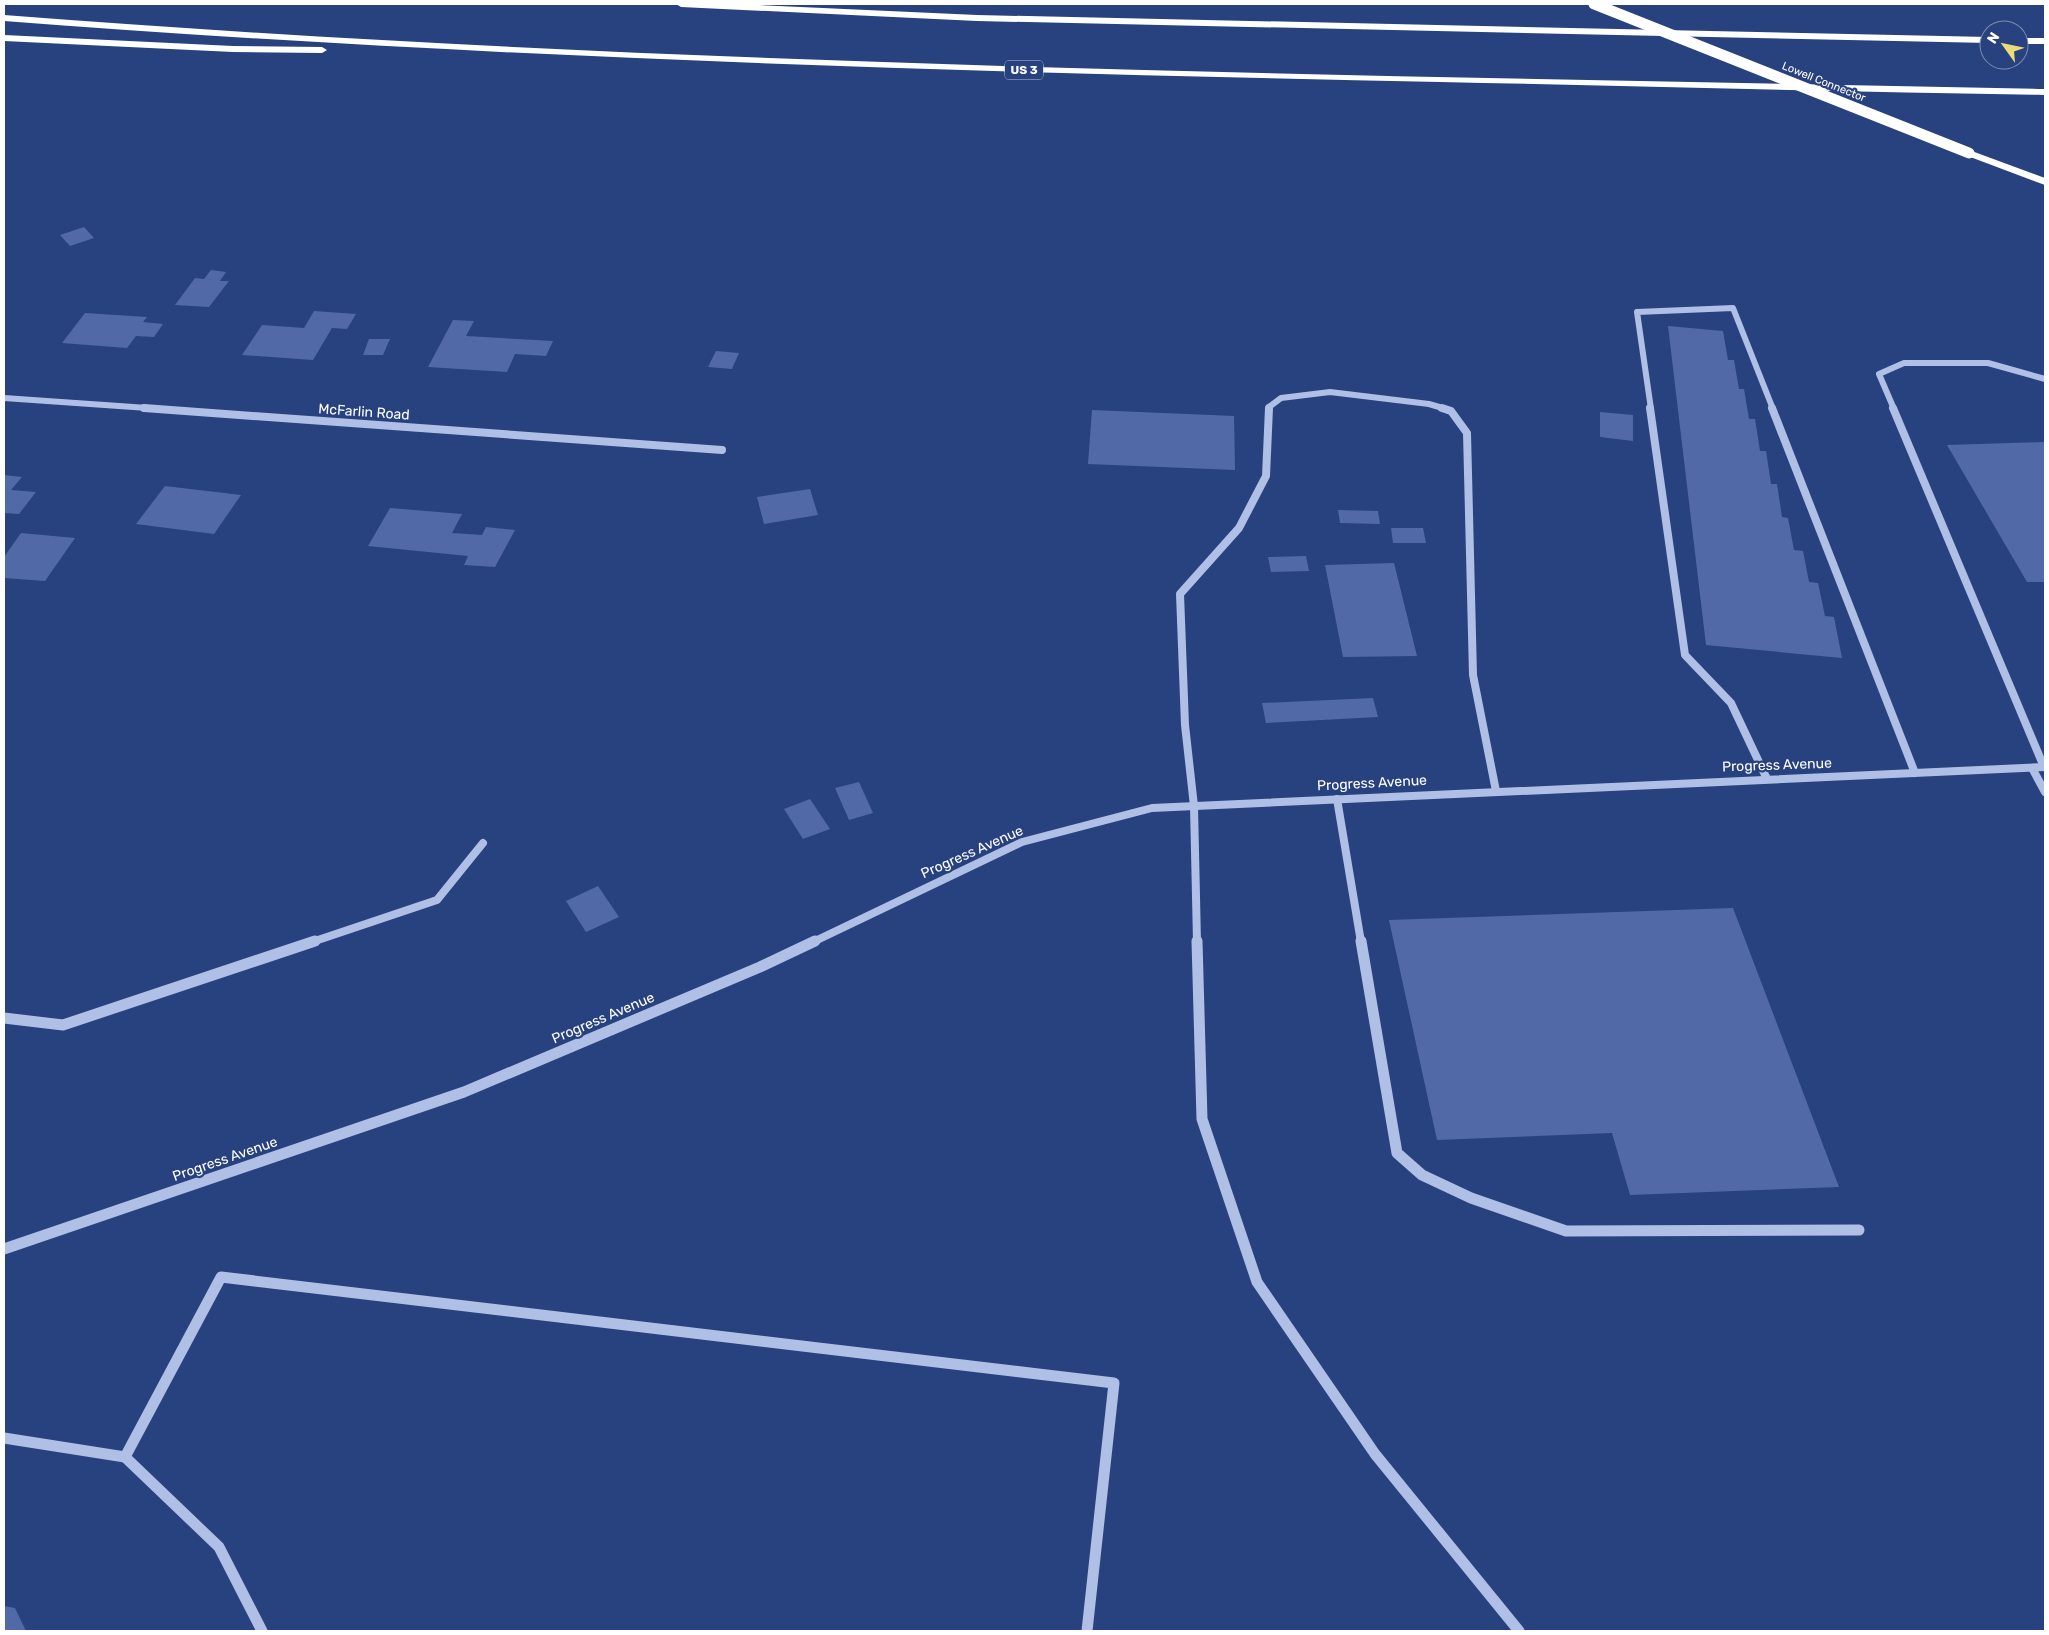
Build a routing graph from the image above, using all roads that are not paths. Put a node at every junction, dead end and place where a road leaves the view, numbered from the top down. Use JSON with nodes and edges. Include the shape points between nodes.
{"nodes":[{"id":1,"x":681,"y":4,"type":"edge"},
{"id":2,"x":1594,"y":4,"type":"edge"},
{"id":3,"x":4,"y":18,"type":"edge"},
{"id":4,"x":4,"y":38,"type":"edge"},
{"id":5,"x":1979,"y":40,"type":"edge"},
{"id":6,"x":2029,"y":40,"type":"edge"},
{"id":7,"x":2045,"y":41,"type":"edge"},
{"id":8,"x":560,"y":53,"type":"junction"},
{"id":9,"x":2045,"y":92,"type":"edge"},
{"id":10,"x":2045,"y":182,"type":"edge"},
{"id":11,"x":2045,"y":380,"type":"edge"},
{"id":12,"x":4,"y":398,"type":"edge"},
{"id":13,"x":722,"y":450,"type":"dead end"},
{"id":14,"x":2045,"y":767,"type":"edge"},
{"id":15,"x":2032,"y":768,"type":"junction"},
{"id":16,"x":1915,"y":773,"type":"junction"},
{"id":17,"x":1767,"y":779,"type":"junction"},
{"id":18,"x":1496,"y":791,"type":"junction"},
{"id":19,"x":2045,"y":792,"type":"edge"},
{"id":20,"x":1337,"y":799,"type":"junction"},
{"id":21,"x":1194,"y":806,"type":"junction"},
{"id":22,"x":483,"y":843,"type":"dead end"},
{"id":23,"x":4,"y":1018,"type":"edge"},
{"id":24,"x":1859,"y":1230,"type":"dead end"},
{"id":25,"x":4,"y":1249,"type":"edge"},
{"id":26,"x":4,"y":1438,"type":"edge"},
{"id":27,"x":125,"y":1457,"type":"junction"},
{"id":28,"x":262,"y":1631,"type":"edge"},
{"id":29,"x":1087,"y":1631,"type":"edge"},
{"id":30,"x":1519,"y":1631,"type":"edge"}],
"edges":[{"from":1,"to":5,"type":"highway","via":[[977,18]]},
{"from":2,"to":10,"type":"highway","name":"Lowell Connector","bridge":true},
{"from":3,"to":8,"type":"highway","number":"US 3"},
{"from":4,"to":8,"type":"highway","via":[[232,49]]},
{"from":6,"to":7,"type":"highway"},
{"from":8,"to":9,"type":"highway","number":"US 3","via":[[1070,71]]},
{"from":11,"to":14,"type":"street","via":[[1988,362],[1904,363],[1880,374]]},
{"from":12,"to":13,"type":"street","name":"McFarlin Road"},
{"from":14,"to":15,"type":"street","name":"Progress Avenue"},
{"from":15,"to":16,"type":"street","name":"Progress Avenue"},
{"from":15,"to":19,"type":"street"},
{"from":16,"to":17,"type":"street","name":"Progress Avenue"},
{"from":16,"to":17,"type":"street","via":[[1733,308],[1637,312],[1685,654],[1732,703]]},
{"from":17,"to":18,"type":"street","name":"Progress Avenue"},
{"from":18,"to":20,"type":"street","name":"Progress Avenue"},
{"from":18,"to":21,"type":"street","via":[[1473,674],[1467,434],[1451,410],[1429,404],[1330,392],[1281,398],[1269,407],[1266,476],[1239,528],[1180,594],[1186,725]]},
{"from":20,"to":21,"type":"street","name":"Progress Avenue"},
{"from":20,"to":24,"type":"street","via":[[1397,1153],[1422,1175],[1471,1198],[1566,1231]]},
{"from":21,"to":25,"type":"street","name":"Progress Avenue","via":[[1152,808],[1022,842],[760,967],[464,1092]]},
{"from":21,"to":30,"type":"street","via":[[1202,1120],[1257,1282],[1375,1454]]},
{"from":22,"to":23,"type":"street","via":[[437,900],[62,1025]]},
{"from":26,"to":27,"type":"street"},
{"from":27,"to":28,"type":"street","via":[[219,1547]]},
{"from":27,"to":29,"type":"street","via":[[221,1277],[1114,1384]]}]}
